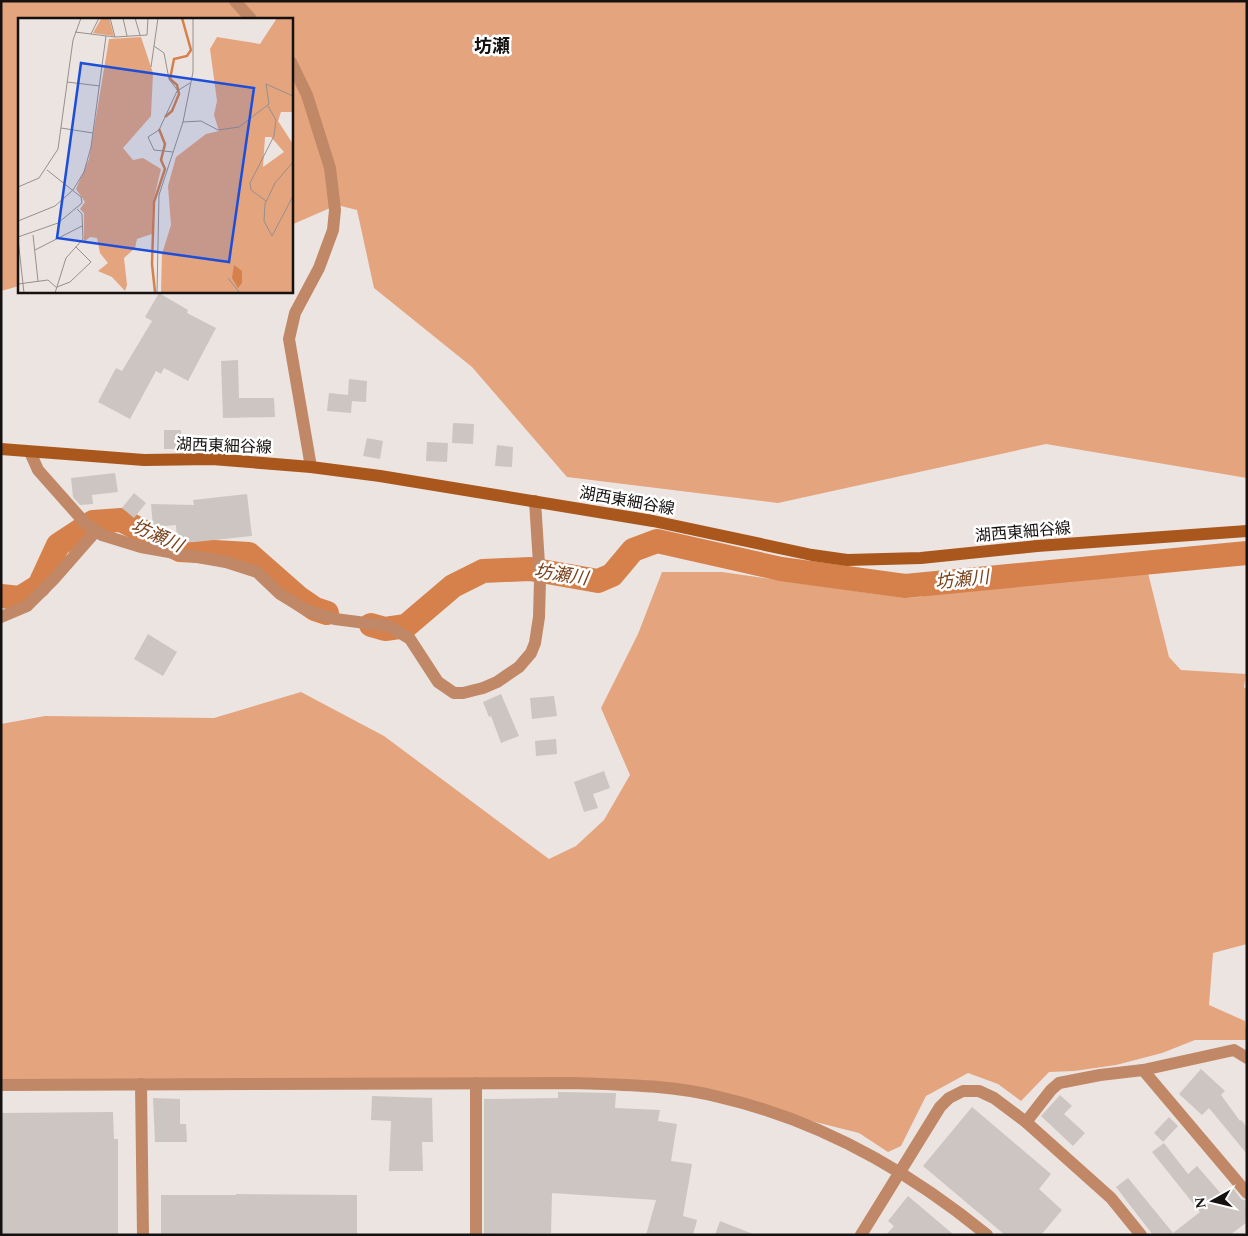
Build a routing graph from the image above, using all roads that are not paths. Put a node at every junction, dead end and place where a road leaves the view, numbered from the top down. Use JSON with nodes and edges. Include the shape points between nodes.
{"nodes":[{"id":1,"x":235,"y":1,"type":"edge"},
{"id":2,"x":250,"y":18,"type":"edge"},
{"id":3,"x":292,"y":64,"type":"edge"},
{"id":4,"x":1,"y":449,"type":"edge"},
{"id":5,"x":30,"y":452,"type":"junction"},
{"id":6,"x":311,"y":467,"type":"junction"},
{"id":7,"x":534,"y":501,"type":"junction"},
{"id":8,"x":96,"y":531,"type":"junction"},
{"id":9,"x":1247,"y":531,"type":"edge"},
{"id":10,"x":1,"y":617,"type":"edge"},
{"id":11,"x":1247,"y":1058,"type":"edge"},
{"id":12,"x":1143,"y":1070,"type":"junction"},
{"id":13,"x":476,"y":1083,"type":"junction"},
{"id":14,"x":141,"y":1084,"type":"junction"},
{"id":15,"x":1,"y":1085,"type":"edge"},
{"id":16,"x":1026,"y":1122,"type":"junction"},
{"id":17,"x":900,"y":1171,"type":"junction"},
{"id":18,"x":1247,"y":1192,"type":"edge"},
{"id":19,"x":143,"y":1235,"type":"edge"},
{"id":20,"x":476,"y":1235,"type":"edge"},
{"id":21,"x":861,"y":1235,"type":"edge"},
{"id":22,"x":987,"y":1235,"type":"edge"},
{"id":23,"x":1141,"y":1235,"type":"edge"}],
"edges":[{"from":1,"to":2,"type":"street"},
{"from":3,"to":6,"type":"street","via":[[307,95],[330,168],[335,210],[333,230],[319,268],[295,313],[289,338]]},
{"from":4,"to":5,"type":"main road","name":"湖西東細谷線"},
{"from":5,"to":6,"type":"main road","name":"湖西東細谷線","via":[[144,460],[212,459]]},
{"from":5,"to":8,"type":"street","via":[[38,470]]},
{"from":6,"to":7,"type":"main road","name":"湖西東細谷線"},
{"from":7,"to":8,"type":"street","via":[[540,580],[535,642],[519,667],[497,682],[463,693],[454,693],[438,682],[410,639],[389,626],[335,619],[306,610],[280,594],[257,572],[226,562],[142,547]]},
{"from":7,"to":9,"type":"main road","name":"湖西東細谷線","via":[[847,560],[921,558]]},
{"from":8,"to":10,"type":"street","via":[[27,606]]},
{"from":11,"to":12,"type":"street","via":[[1234,1050]]},
{"from":12,"to":16,"type":"street","via":[[1059,1083]]},
{"from":12,"to":18,"type":"street"},
{"from":13,"to":14,"type":"street"},
{"from":13,"to":17,"type":"street","via":[[650,1086],[718,1096],[763,1109],[834,1137]]},
{"from":13,"to":20,"type":"street"},
{"from":14,"to":15,"type":"street"},
{"from":14,"to":19,"type":"street"},
{"from":16,"to":17,"type":"street","via":[[994,1098],[979,1091],[963,1091],[940,1107]]},
{"from":16,"to":23,"type":"street","via":[[1111,1198]]},
{"from":17,"to":21,"type":"street"},
{"from":17,"to":22,"type":"street"}]}
